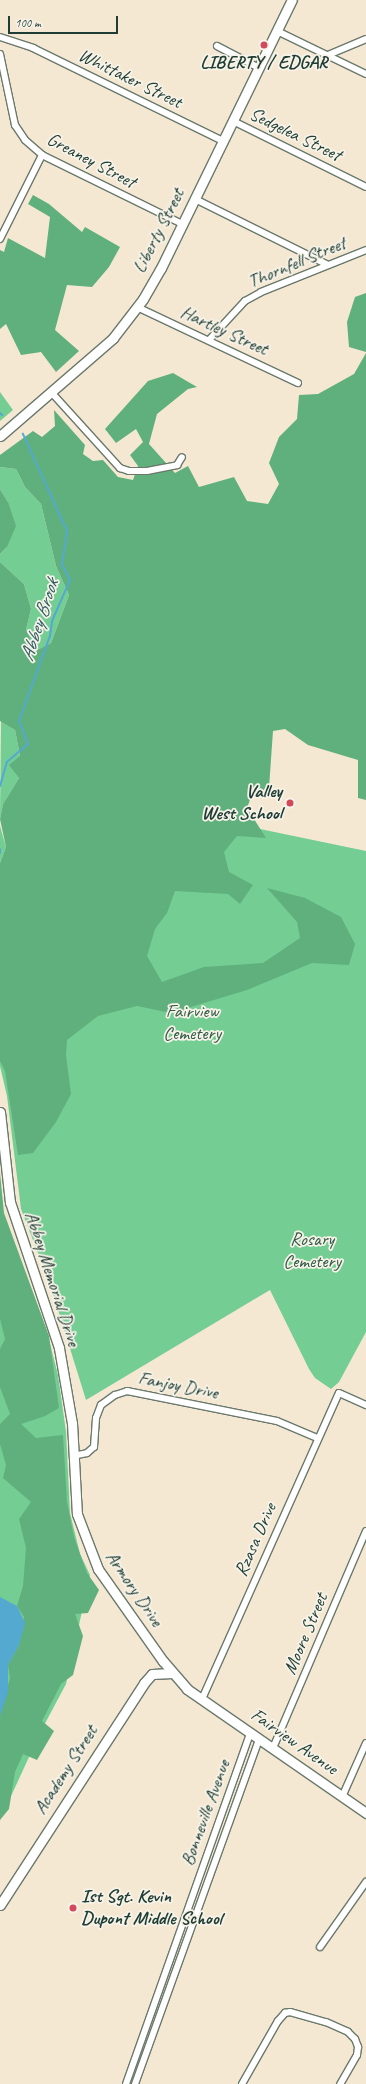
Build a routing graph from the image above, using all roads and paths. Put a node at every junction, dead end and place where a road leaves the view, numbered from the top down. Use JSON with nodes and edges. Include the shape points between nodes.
{"nodes":[{"id":1,"x":292,"y":0,"type":"edge"},
{"id":2,"x":277,"y":32,"type":"junction"},
{"id":3,"x":0,"y":37,"type":"edge"},
{"id":4,"x":366,"y":39,"type":"edge"},
{"id":5,"x":217,"y":46,"type":"dead end"},
{"id":6,"x":0,"y":54,"type":"edge"},
{"id":7,"x":328,"y":55,"type":"junction"},
{"id":8,"x":259,"y":68,"type":"junction"},
{"id":9,"x":366,"y":74,"type":"edge"},
{"id":10,"x":233,"y":121,"type":"junction"},
{"id":11,"x":223,"y":141,"type":"junction"},
{"id":12,"x":42,"y":155,"type":"junction"},
{"id":13,"x":366,"y":188,"type":"edge"},
{"id":14,"x":195,"y":199,"type":"junction"},
{"id":15,"x":182,"y":224,"type":"junction"},
{"id":16,"x":0,"y":238,"type":"edge"},
{"id":17,"x":366,"y":250,"type":"edge"},
{"id":18,"x":328,"y":265,"type":"junction"},
{"id":19,"x":137,"y":306,"type":"junction"},
{"id":20,"x":209,"y":340,"type":"junction"},
{"id":21,"x":298,"y":383,"type":"dead end"},
{"id":22,"x":51,"y":392,"type":"junction"},
{"id":23,"x":0,"y":436,"type":"edge"},
{"id":24,"x":182,"y":457,"type":"dead end"},
{"id":25,"x":0,"y":1112,"type":"edge"},
{"id":26,"x":366,"y":1405,"type":"edge"},
{"id":27,"x":317,"y":1438,"type":"junction"},
{"id":28,"x":73,"y":1456,"type":"junction"},
{"id":29,"x":366,"y":1531,"type":"edge"},
{"id":30,"x":172,"y":1673,"type":"junction"},
{"id":31,"x":202,"y":1699,"type":"junction"},
{"id":32,"x":250,"y":1733,"type":"junction"},
{"id":33,"x":259,"y":1739,"type":"junction"},
{"id":34,"x":366,"y":1743,"type":"edge"},
{"id":35,"x":273,"y":1748,"type":"junction"},
{"id":36,"x":342,"y":1796,"type":"junction"},
{"id":37,"x":366,"y":1813,"type":"edge"},
{"id":38,"x":366,"y":1882,"type":"edge"},
{"id":39,"x":0,"y":1905,"type":"edge"},
{"id":40,"x":320,"y":1947,"type":"dead end"},
{"id":41,"x":126,"y":2084,"type":"edge"},
{"id":42,"x":135,"y":2084,"type":"edge"},
{"id":43,"x":242,"y":2084,"type":"edge"},
{"id":44,"x":340,"y":2084,"type":"edge"}],
"edges":[{"from":1,"to":2,"type":"main road","name":"Liberty Street"},
{"from":2,"to":7,"type":"street"},
{"from":2,"to":8,"type":"main road","name":"Liberty Street"},
{"from":3,"to":11,"type":"street","name":"Whittaker Street","via":[[7,37],[34,48]]},
{"from":4,"to":7,"type":"street"},
{"from":5,"to":8,"type":"street"},
{"from":6,"to":12,"type":"street","name":"Greaney Street","via":[[15,125],[24,140]]},
{"from":7,"to":9,"type":"street"},
{"from":8,"to":10,"type":"main road","name":"Liberty Street"},
{"from":10,"to":11,"type":"main road","name":"Liberty Street"},
{"from":10,"to":13,"type":"street","name":"Sedgelea Street"},
{"from":11,"to":14,"type":"main road","name":"Liberty Street"},
{"from":12,"to":15,"type":"street","name":"Greaney Street"},
{"from":12,"to":16,"type":"street"},
{"from":14,"to":15,"type":"main road","name":"Liberty Street"},
{"from":14,"to":18,"type":"street"},
{"from":15,"to":19,"type":"main road","name":"Liberty Street","via":[[153,282]]},
{"from":17,"to":18,"type":"street","name":"Thornfell Street"},
{"from":18,"to":20,"type":"street","name":"Thornfell Street","via":[[261,292],[245,302]]},
{"from":19,"to":20,"type":"street","name":"Hartley Street"},
{"from":19,"to":22,"type":"main road","name":"Liberty Street","via":[[113,338]]},
{"from":20,"to":21,"type":"street","name":"Hartley Street"},
{"from":22,"to":23,"type":"main road","name":"Liberty Street"},
{"from":22,"to":24,"type":"street","via":[[120,468],[129,472],[147,471],[177,465]]},
{"from":25,"to":28,"type":"main road","name":"Abbey Memorial Drive","via":[[10,1202],[59,1348],[70,1405]]},
{"from":26,"to":27,"type":"street","name":"Rzasa Drive","via":[[339,1393]]},
{"from":27,"to":28,"type":"street","name":"Fanjoy Drive","via":[[277,1421],[127,1391],[115,1395],[101,1405],[96,1418],[94,1447],[88,1453]]},
{"from":27,"to":31,"type":"street","name":"Rzasa Drive"},
{"from":28,"to":30,"type":"main road","name":"Armory Drive","via":[[77,1514],[91,1556],[117,1600]]},
{"from":29,"to":35,"type":"street","name":"Moore Street"},
{"from":30,"to":31,"type":"main road","name":"Armory Drive","via":[[187,1689]]},
{"from":30,"to":39,"type":"main road","name":"Academy Street","via":[[152,1674],[144,1683]]},
{"from":31,"to":32,"type":"main road","name":"Fairview Avenue"},
{"from":32,"to":33,"type":"main road","name":"Fairview Avenue"},
{"from":32,"to":41,"type":"street","name":"Bonneville Avenue"},
{"from":33,"to":35,"type":"main road","name":"Fairview Avenue"},
{"from":33,"to":42,"type":"street","name":"Bonneville Avenue"},
{"from":34,"to":36,"type":"street"},
{"from":35,"to":36,"type":"main road","name":"Fairview Avenue"},
{"from":36,"to":37,"type":"main road","name":"Fairview Avenue"},
{"from":38,"to":40,"type":"street"},
{"from":43,"to":44,"type":"street","via":[[278,2021],[285,2013],[290,2012],[332,2024],[348,2032],[355,2039],[357,2055]]}]}
